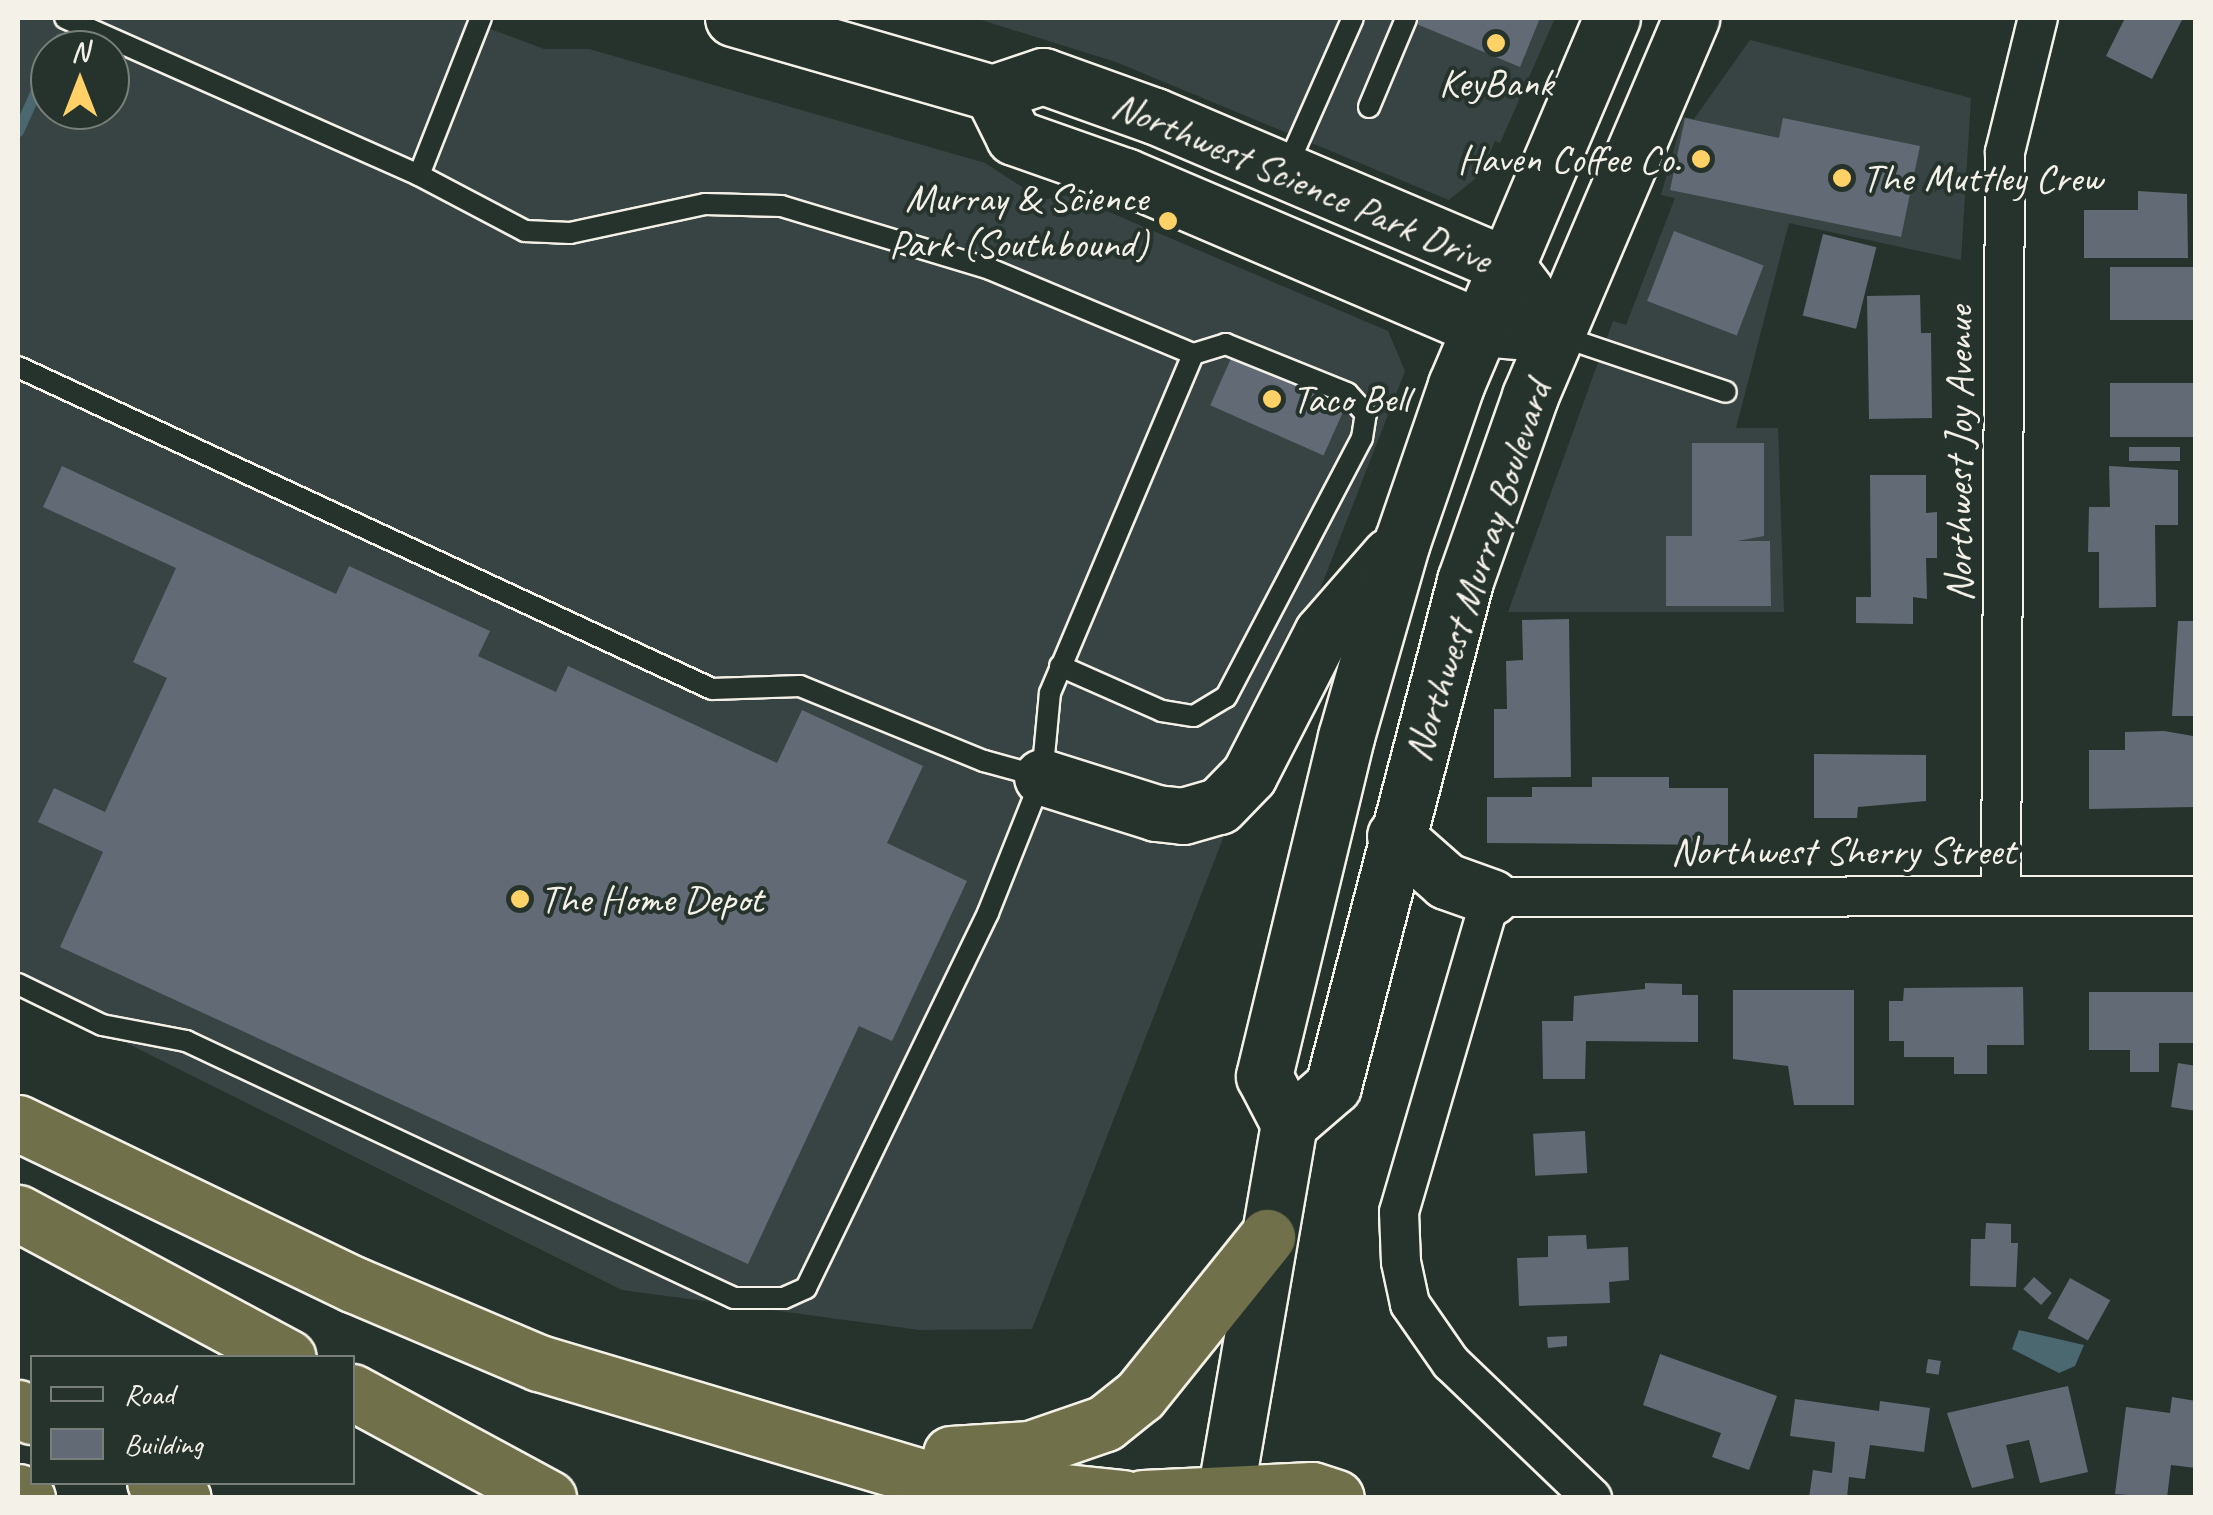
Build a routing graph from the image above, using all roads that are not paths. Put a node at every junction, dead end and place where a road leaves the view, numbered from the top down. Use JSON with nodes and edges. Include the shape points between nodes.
{"nodes":[{"id":1,"x":65,"y":18,"type":"edge"},
{"id":2,"x":481,"y":18,"type":"edge"},
{"id":3,"x":734,"y":18,"type":"edge"},
{"id":4,"x":1353,"y":18,"type":"edge"},
{"id":5,"x":1612,"y":18,"type":"edge"},
{"id":6,"x":1690,"y":18,"type":"edge"},
{"id":7,"x":2038,"y":18,"type":"edge"},
{"id":8,"x":1406,"y":19,"type":"edge"},
{"id":9,"x":992,"y":92,"type":"junction"},
{"id":10,"x":1369,"y":107,"type":"dead end"},
{"id":11,"x":1285,"y":171,"type":"junction"},
{"id":12,"x":419,"y":175,"type":"junction"},
{"id":13,"x":1506,"y":265,"type":"junction"},
{"id":14,"x":1481,"y":328,"type":"junction"},
{"id":15,"x":1555,"y":334,"type":"junction"},
{"id":16,"x":1193,"y":354,"type":"junction"},
{"id":17,"x":18,"y":367,"type":"edge"},
{"id":18,"x":1726,"y":392,"type":"dead end"},
{"id":19,"x":1402,"y":542,"type":"junction"},
{"id":20,"x":1060,"y":666,"type":"junction"},
{"id":21,"x":1042,"y":777,"type":"junction"},
{"id":22,"x":1396,"y":836,"type":"junction"},
{"id":23,"x":2001,"y":896,"type":"junction"},
{"id":24,"x":2196,"y":896,"type":"edge"},
{"id":25,"x":1491,"y":897,"type":"junction"},
{"id":26,"x":18,"y":984,"type":"edge"},
{"id":27,"x":18,"y":1124,"type":"edge"},
{"id":28,"x":1289,"y":1124,"type":"junction"},
{"id":29,"x":18,"y":1213,"type":"edge"},
{"id":30,"x":1267,"y":1237,"type":"junction"},
{"id":31,"x":282,"y":1355,"type":"edge"},
{"id":32,"x":355,"y":1394,"type":"edge"},
{"id":33,"x":862,"y":1454,"type":"junction"},
{"id":34,"x":161,"y":1485,"type":"edge"},
{"id":35,"x":18,"y":1492,"type":"edge"},
{"id":36,"x":1225,"y":1494,"type":"junction"},
{"id":37,"x":27,"y":1498,"type":"edge"},
{"id":38,"x":183,"y":1498,"type":"edge"},
{"id":39,"x":548,"y":1498,"type":"edge"},
{"id":40,"x":1124,"y":1498,"type":"edge"},
{"id":41,"x":1143,"y":1498,"type":"edge"},
{"id":42,"x":1336,"y":1498,"type":"edge"},
{"id":43,"x":1592,"y":1498,"type":"edge"}],
"edges":[{"from":1,"to":12,"type":"lane"},
{"from":2,"to":12,"type":"lane"},
{"from":3,"to":9,"type":"main road"},
{"from":4,"to":11,"type":"lane"},
{"from":5,"to":13,"type":"main road","name":"Northwest Murray Boulevard"},
{"from":6,"to":15,"type":"main road","name":"Northwest Murray Boulevard"},
{"from":7,"to":23,"type":"street","name":"Northwest Joy Avenue","via":[[2006,152]]},
{"from":8,"to":10,"type":"lane"},
{"from":9,"to":11,"type":"main road","name":"Northwest Science Park Drive","via":[[1043,76]]},
{"from":9,"to":14,"type":"main road","name":"Northwest Science Park Drive","via":[[1014,138],[1125,176]]},
{"from":11,"to":13,"type":"main road","name":"Northwest Science Park Drive"},
{"from":12,"to":16,"type":"lane","via":[[525,231],[570,232],[705,204],[781,206],[990,268]]},
{"from":13,"to":14,"type":"main road","name":"Northwest Murray Boulevard"},
{"from":13,"to":15,"type":"main road","name":"Northwest Science Park Drive"},
{"from":14,"to":15,"type":"main road","name":"Northwest Science Park Drive"},
{"from":14,"to":19,"type":"main road","name":"Northwest Murray Boulevard"},
{"from":15,"to":18,"type":"lane"},
{"from":15,"to":22,"type":"main road","name":"Northwest Murray Boulevard","via":[[1465,581]]},
{"from":16,"to":20,"type":"lane"},
{"from":16,"to":20,"type":"lane","via":[[1226,344],[1347,392],[1366,414],[1362,438],[1226,697],[1194,716],[1162,711]]},
{"from":17,"to":21,"type":"lane","via":[[712,689],[800,686]]},
{"from":19,"to":21,"type":"main road","via":[[1322,634],[1249,775],[1219,806],[1183,816],[1156,813]]},
{"from":19,"to":28,"type":"main road","name":"Northwest Murray Boulevard","via":[[1346,737],[1264,1076]]},
{"from":20,"to":21,"type":"lane","via":[[1050,693]]},
{"from":21,"to":26,"type":"lane","via":[[988,914],[820,1270],[806,1288],[784,1298],[734,1298],[186,1041],[102,1025]]},
{"from":22,"to":25,"type":"main road","via":[[1446,881]]},
{"from":22,"to":28,"type":"main road","name":"Northwest Murray Boulevard","via":[[1333,1086]]},
{"from":23,"to":24,"type":"street","name":"Northwest Sherry Street"},
{"from":23,"to":25,"type":"street","name":"Northwest Sherry Street"},
{"from":25,"to":43,"type":"street","via":[[1399,1212],[1401,1262],[1410,1304],[1452,1362]]},
{"from":27,"to":33,"type":"highway","via":[[355,1285],[539,1362],[680,1409]]},
{"from":28,"to":30,"type":"main road"},
{"from":29,"to":31,"type":"highway"},
{"from":30,"to":33,"type":"highway","via":[[1140,1395],[1082,1436],[979,1454]]},
{"from":30,"to":36,"type":"main road"},
{"from":32,"to":39,"type":"highway"},
{"from":33,"to":40,"type":"highway","via":[[922,1477]]},
{"from":34,"to":38,"type":"highway"},
{"from":35,"to":37,"type":"highway"},
{"from":36,"to":41,"type":"highway"},
{"from":36,"to":42,"type":"highway","via":[[1312,1490]]}]}
